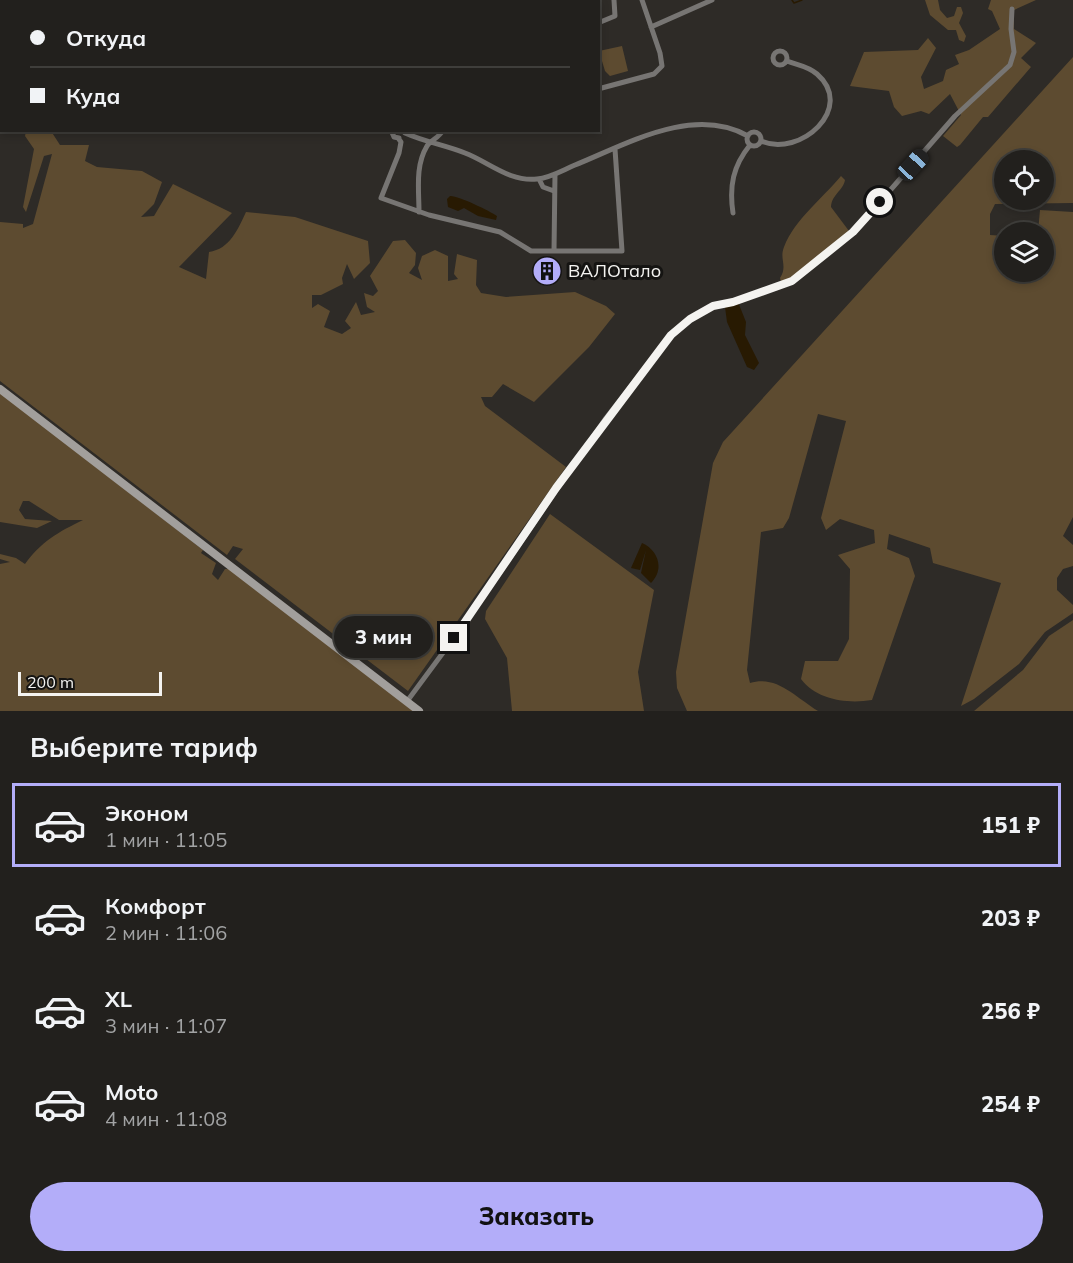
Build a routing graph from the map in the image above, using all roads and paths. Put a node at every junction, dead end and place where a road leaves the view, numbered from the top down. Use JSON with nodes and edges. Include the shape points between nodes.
{"nodes":[{"id":1,"x":614,"y":0,"type":"edge"},
{"id":2,"x":642,"y":0,"type":"edge"},
{"id":3,"x":712,"y":0,"type":"edge"},
{"id":4,"x":1012,"y":9,"type":"dead end"},
{"id":5,"x":600,"y":22,"type":"edge"},
{"id":6,"x":651,"y":27,"type":"junction"},
{"id":7,"x":787,"y":61,"type":"dead end"},
{"id":8,"x":600,"y":88,"type":"edge"},
{"id":9,"x":393,"y":132,"type":"edge"},
{"id":10,"x":405,"y":132,"type":"edge"},
{"id":11,"x":441,"y":132,"type":"edge"},
{"id":12,"x":748,"y":136,"type":"junction"},
{"id":13,"x":398,"y":138,"type":"junction"},
{"id":14,"x":761,"y":141,"type":"junction"},
{"id":15,"x":428,"y":143,"type":"junction"},
{"id":16,"x":750,"y":145,"type":"junction"},
{"id":17,"x":615,"y":149,"type":"junction"},
{"id":18,"x":555,"y":174,"type":"junction"},
{"id":19,"x":539,"y":179,"type":"junction"},
{"id":20,"x":555,"y":191,"type":"junction"},
{"id":21,"x":419,"y":212,"type":"junction"},
{"id":22,"x":733,"y":213,"type":"dead end"},
{"id":23,"x":554,"y":251,"type":"junction"},
{"id":24,"x":0,"y":389,"type":"edge"},
{"id":25,"x":408,"y":700,"type":"junction"},
{"id":26,"x":419,"y":711,"type":"edge"}],
"edges":[{"from":1,"to":5,"type":"street","via":[[615,16]]},
{"from":2,"to":6,"type":"street"},
{"from":3,"to":6,"type":"street"},
{"from":4,"to":25,"type":"street","via":[[1014,52],[1010,65],[955,116],[859,226],[792,281],[713,306],[671,335],[606,418]]},
{"from":6,"to":8,"type":"street","via":[[662,66],[654,74]]},
{"from":7,"to":14,"type":"street","via":[[820,77],[828,92],[829,109],[822,125],[801,140],[778,145]]},
{"from":9,"to":13,"type":"street"},
{"from":10,"to":13,"type":"street"},
{"from":10,"to":15,"type":"street"},
{"from":11,"to":15,"type":"street"},
{"from":12,"to":14,"type":"street","via":[[759,134]]},
{"from":12,"to":16,"type":"street"},
{"from":12,"to":17,"type":"street","via":[[717,125],[690,124]]},
{"from":13,"to":21,"type":"street","via":[[399,153],[381,198]]},
{"from":14,"to":16,"type":"street","via":[[757,146]]},
{"from":15,"to":19,"type":"street","via":[[469,154],[507,174]]},
{"from":15,"to":21,"type":"street","via":[[419,171]]},
{"from":16,"to":22,"type":"street","via":[[733,174]]},
{"from":17,"to":18,"type":"street"},
{"from":17,"to":23,"type":"street","via":[[622,250]]},
{"from":18,"to":19,"type":"street"},
{"from":18,"to":20,"type":"street"},
{"from":19,"to":20,"type":"street","via":[[543,187]]},
{"from":20,"to":23,"type":"street"},
{"from":21,"to":23,"type":"street","via":[[500,232],[531,250]]},
{"from":24,"to":25,"type":"street"},
{"from":25,"to":26,"type":"street"}]}
